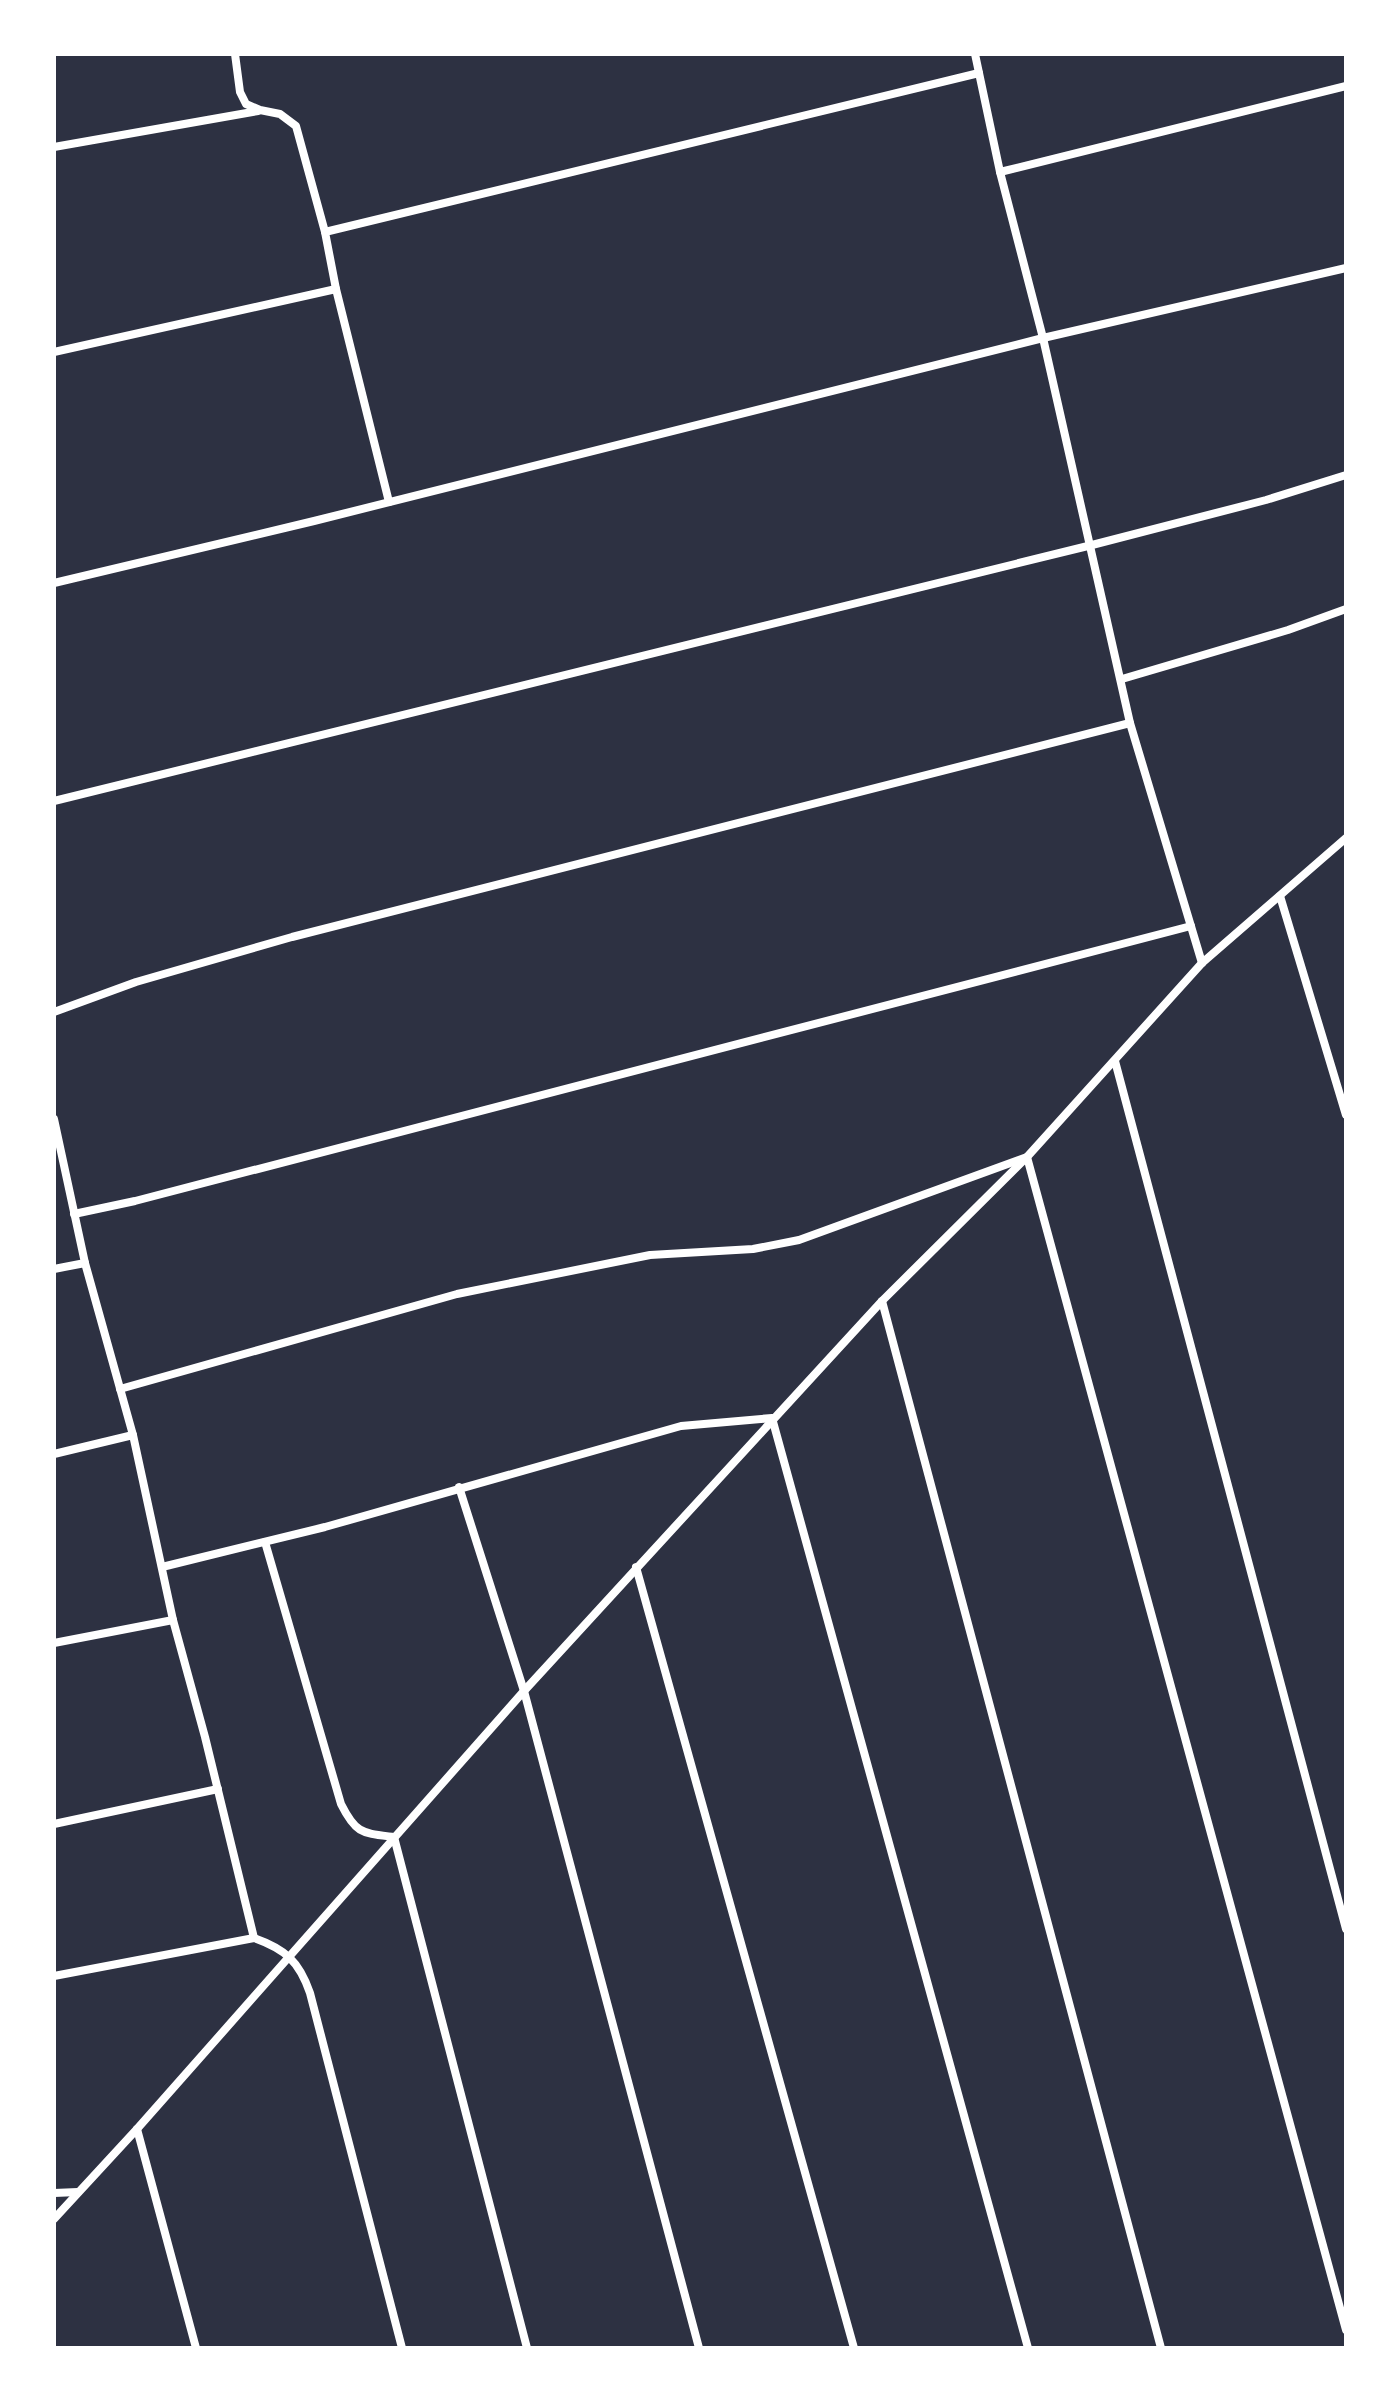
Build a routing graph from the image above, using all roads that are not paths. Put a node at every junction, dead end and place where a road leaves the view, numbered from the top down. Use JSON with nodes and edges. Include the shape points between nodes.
{"nodes":[{"id":1,"x":235,"y":54,"type":"edge"},
{"id":2,"x":975,"y":54,"type":"edge"},
{"id":3,"x":979,"y":73,"type":"junction"},
{"id":4,"x":1346,"y":86,"type":"edge"},
{"id":5,"x":260,"y":110,"type":"junction"},
{"id":6,"x":54,"y":147,"type":"edge"},
{"id":7,"x":1000,"y":172,"type":"junction"},
{"id":8,"x":325,"y":232,"type":"junction"},
{"id":9,"x":1346,"y":268,"type":"edge"},
{"id":10,"x":336,"y":289,"type":"junction"},
{"id":11,"x":1043,"y":338,"type":"junction"},
{"id":12,"x":54,"y":352,"type":"edge"},
{"id":13,"x":1346,"y":475,"type":"edge"},
{"id":14,"x":389,"y":502,"type":"junction"},
{"id":15,"x":1092,"y":545,"type":"junction"},
{"id":16,"x":54,"y":583,"type":"edge"},
{"id":17,"x":1346,"y":609,"type":"edge"},
{"id":18,"x":1122,"y":679,"type":"junction"},
{"id":19,"x":1130,"y":723,"type":"junction"},
{"id":20,"x":54,"y":801,"type":"edge"},
{"id":21,"x":1346,"y":838,"type":"edge"},
{"id":22,"x":1280,"y":896,"type":"junction"},
{"id":23,"x":1191,"y":926,"type":"junction"},
{"id":24,"x":1202,"y":963,"type":"junction"},
{"id":25,"x":54,"y":1012,"type":"edge"},
{"id":26,"x":1115,"y":1061,"type":"junction"},
{"id":27,"x":1346,"y":1115,"type":"edge"},
{"id":28,"x":54,"y":1119,"type":"edge"},
{"id":29,"x":1027,"y":1157,"type":"junction"},
{"id":30,"x":58,"y":1167,"type":"edge"},
{"id":31,"x":74,"y":1214,"type":"junction"},
{"id":32,"x":85,"y":1263,"type":"junction"},
{"id":33,"x":54,"y":1269,"type":"edge"},
{"id":34,"x":882,"y":1301,"type":"junction"},
{"id":35,"x":120,"y":1389,"type":"junction"},
{"id":36,"x":772,"y":1418,"type":"junction"},
{"id":37,"x":133,"y":1435,"type":"junction"},
{"id":38,"x":54,"y":1454,"type":"edge"},
{"id":39,"x":459,"y":1487,"type":"junction"},
{"id":40,"x":265,"y":1542,"type":"junction"},
{"id":41,"x":162,"y":1567,"type":"junction"},
{"id":42,"x":636,"y":1567,"type":"junction"},
{"id":43,"x":173,"y":1620,"type":"junction"},
{"id":44,"x":54,"y":1643,"type":"edge"},
{"id":45,"x":524,"y":1691,"type":"junction"},
{"id":46,"x":218,"y":1789,"type":"junction"},
{"id":47,"x":54,"y":1824,"type":"edge"},
{"id":48,"x":394,"y":1837,"type":"junction"},
{"id":49,"x":1346,"y":1929,"type":"edge"},
{"id":50,"x":254,"y":1938,"type":"junction"},
{"id":51,"x":289,"y":1956,"type":"junction"},
{"id":52,"x":54,"y":1976,"type":"edge"},
{"id":53,"x":137,"y":2129,"type":"junction"},
{"id":54,"x":78,"y":2192,"type":"junction"},
{"id":55,"x":54,"y":2193,"type":"edge"},
{"id":56,"x":54,"y":2219,"type":"edge"},
{"id":57,"x":1346,"y":2330,"type":"edge"},
{"id":58,"x":196,"y":2348,"type":"edge"},
{"id":59,"x":402,"y":2348,"type":"edge"},
{"id":60,"x":527,"y":2348,"type":"edge"},
{"id":61,"x":699,"y":2348,"type":"edge"},
{"id":62,"x":854,"y":2348,"type":"edge"},
{"id":63,"x":1028,"y":2348,"type":"edge"},
{"id":64,"x":1161,"y":2348,"type":"edge"}],
"edges":[{"from":1,"to":5,"type":"street","via":[[242,99]]},
{"from":2,"to":3,"type":"street"},
{"from":3,"to":7,"type":"street"},
{"from":3,"to":8,"type":"street"},
{"from":4,"to":7,"type":"street"},
{"from":5,"to":6,"type":"street"},
{"from":5,"to":8,"type":"street","via":[[280,114],[296,126]]},
{"from":7,"to":11,"type":"street"},
{"from":8,"to":10,"type":"street"},
{"from":9,"to":11,"type":"street"},
{"from":10,"to":12,"type":"street"},
{"from":10,"to":14,"type":"street"},
{"from":11,"to":14,"type":"street"},
{"from":11,"to":15,"type":"street"},
{"from":13,"to":15,"type":"street"},
{"from":14,"to":16,"type":"street"},
{"from":15,"to":18,"type":"street"},
{"from":15,"to":20,"type":"street"},
{"from":17,"to":18,"type":"street"},
{"from":18,"to":19,"type":"street"},
{"from":19,"to":23,"type":"street"},
{"from":19,"to":25,"type":"street","via":[[292,937]]},
{"from":21,"to":22,"type":"street"},
{"from":22,"to":24,"type":"street"},
{"from":22,"to":27,"type":"street"},
{"from":23,"to":24,"type":"street"},
{"from":23,"to":31,"type":"street"},
{"from":24,"to":26,"type":"street"},
{"from":26,"to":29,"type":"street"},
{"from":26,"to":49,"type":"street"},
{"from":28,"to":30,"type":"street"},
{"from":29,"to":34,"type":"street"},
{"from":29,"to":35,"type":"street","via":[[799,1240],[753,1249],[650,1255],[457,1294]]},
{"from":29,"to":57,"type":"street"},
{"from":30,"to":31,"type":"street"},
{"from":31,"to":32,"type":"street"},
{"from":32,"to":33,"type":"street"},
{"from":32,"to":35,"type":"street"},
{"from":34,"to":36,"type":"street"},
{"from":34,"to":64,"type":"street"},
{"from":35,"to":37,"type":"street"},
{"from":36,"to":39,"type":"street","via":[[681,1426]]},
{"from":36,"to":42,"type":"street"},
{"from":36,"to":63,"type":"street"},
{"from":37,"to":38,"type":"street"},
{"from":37,"to":41,"type":"street"},
{"from":39,"to":40,"type":"street"},
{"from":39,"to":45,"type":"street"},
{"from":40,"to":41,"type":"street"},
{"from":40,"to":48,"type":"street","via":[[341,1804],[352,1825]]},
{"from":41,"to":43,"type":"street"},
{"from":42,"to":45,"type":"street"},
{"from":42,"to":62,"type":"street"},
{"from":43,"to":44,"type":"street"},
{"from":43,"to":46,"type":"street"},
{"from":45,"to":48,"type":"street"},
{"from":45,"to":61,"type":"street"},
{"from":46,"to":47,"type":"street"},
{"from":46,"to":50,"type":"street"},
{"from":48,"to":51,"type":"street"},
{"from":48,"to":60,"type":"street"},
{"from":50,"to":51,"type":"street"},
{"from":50,"to":52,"type":"street"},
{"from":51,"to":53,"type":"street"},
{"from":51,"to":59,"type":"street","via":[[310,1993]]},
{"from":53,"to":54,"type":"street"},
{"from":53,"to":58,"type":"street"},
{"from":54,"to":55,"type":"street"},
{"from":54,"to":56,"type":"street"}]}
